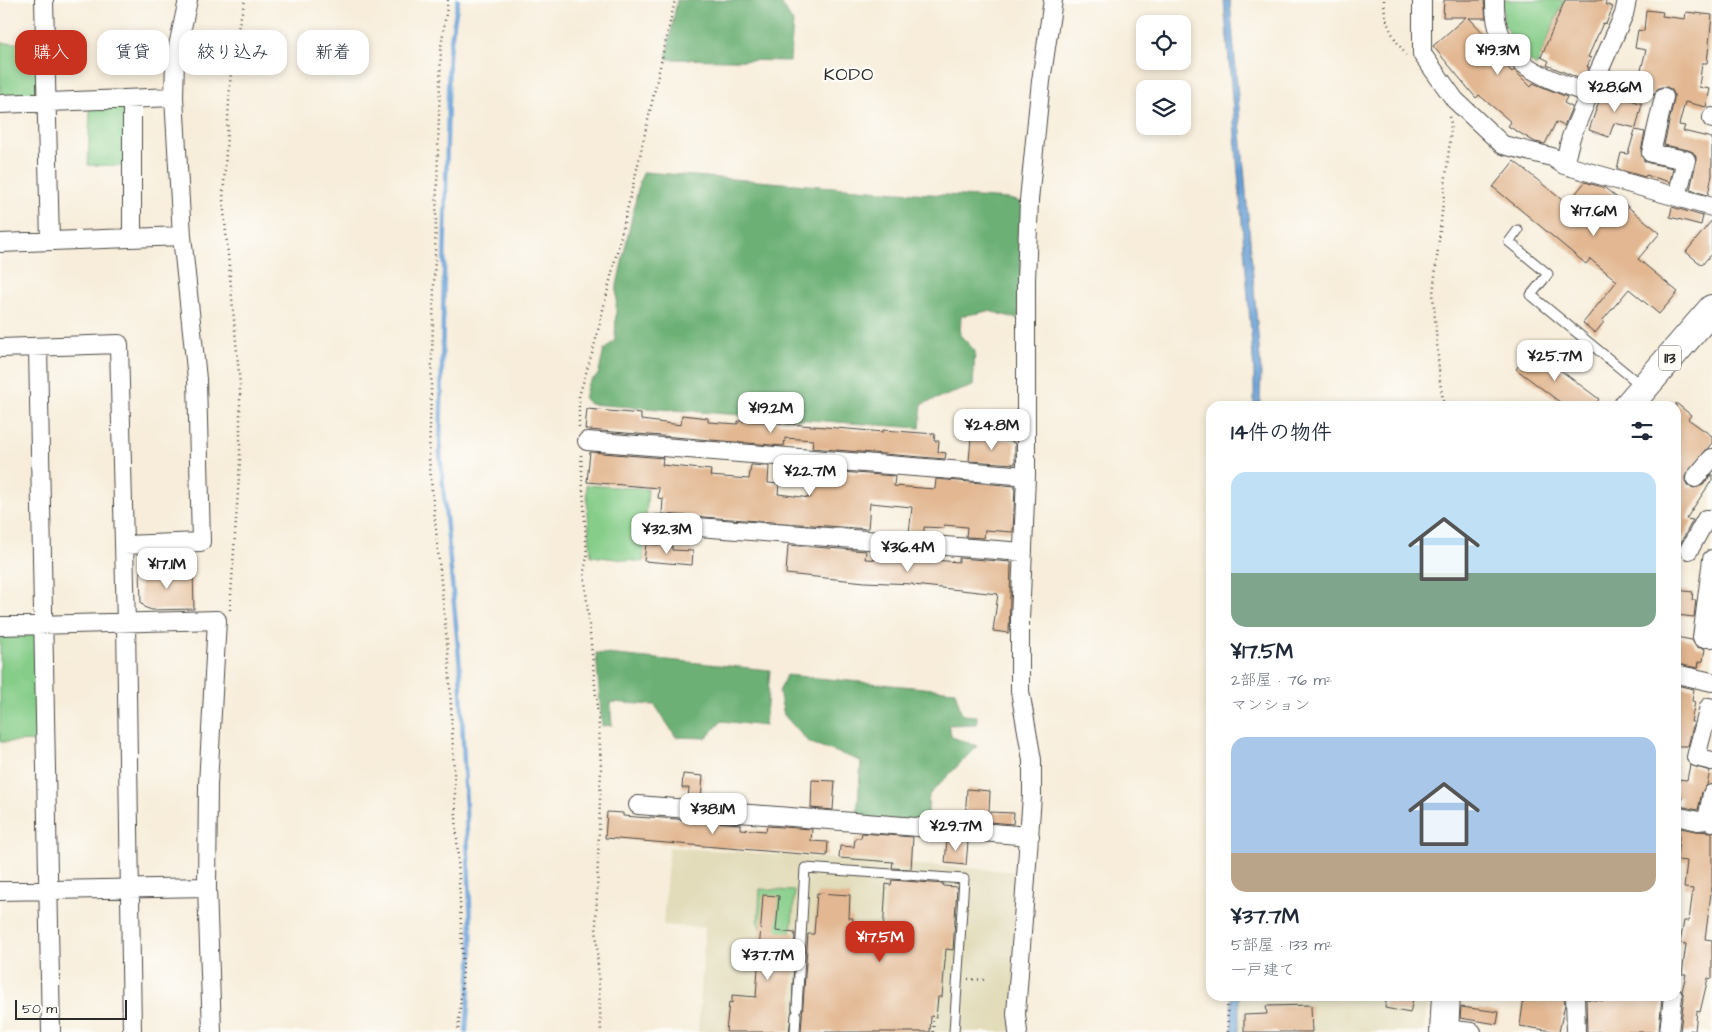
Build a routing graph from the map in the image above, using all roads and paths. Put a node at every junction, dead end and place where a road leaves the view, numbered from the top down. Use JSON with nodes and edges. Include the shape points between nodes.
{"nodes":[{"id":1,"x":44,"y":0,"type":"edge"},
{"id":2,"x":188,"y":0,"type":"edge"},
{"id":3,"x":245,"y":0,"type":"edge"},
{"id":4,"x":448,"y":0,"type":"edge"},
{"id":5,"x":674,"y":0,"type":"edge"},
{"id":6,"x":1053,"y":0,"type":"edge"},
{"id":7,"x":1384,"y":0,"type":"edge"},
{"id":8,"x":1422,"y":0,"type":"edge"},
{"id":9,"x":1495,"y":0,"type":"edge"},
{"id":10,"x":1627,"y":0,"type":"edge"},
{"id":11,"x":1406,"y":55,"type":"dead end"},
{"id":12,"x":1588,"y":94,"type":"junction"},
{"id":13,"x":174,"y":97,"type":"junction"},
{"id":14,"x":1664,"y":97,"type":"dead end"},
{"id":15,"x":132,"y":99,"type":"junction"},
{"id":16,"x":47,"y":102,"type":"junction"},
{"id":17,"x":0,"y":104,"type":"edge"},
{"id":18,"x":1446,"y":110,"type":"dead end"},
{"id":19,"x":1564,"y":165,"type":"junction"},
{"id":20,"x":1677,"y":197,"type":"junction"},
{"id":21,"x":1711,"y":203,"type":"edge"},
{"id":22,"x":1518,"y":230,"type":"dead end"},
{"id":23,"x":182,"y":236,"type":"junction"},
{"id":24,"x":132,"y":238,"type":"junction"},
{"id":25,"x":50,"y":241,"type":"junction"},
{"id":26,"x":0,"y":243,"type":"edge"},
{"id":27,"x":1712,"y":309,"type":"edge"},
{"id":28,"x":38,"y":347,"type":"junction"},
{"id":29,"x":0,"y":348,"type":"edge"},
{"id":30,"x":1636,"y":397,"type":"edge"},
{"id":31,"x":1443,"y":401,"type":"edge"},
{"id":32,"x":582,"y":438,"type":"junction"},
{"id":33,"x":1712,"y":458,"type":"edge"},
{"id":34,"x":1026,"y":476,"type":"junction"},
{"id":35,"x":1695,"y":478,"type":"dead end"},
{"id":36,"x":1712,"y":519,"type":"edge"},
{"id":37,"x":658,"y":524,"type":"dead end"},
{"id":38,"x":124,"y":545,"type":"junction"},
{"id":39,"x":1682,"y":548,"type":"edge"},
{"id":40,"x":1023,"y":552,"type":"junction"},
{"id":41,"x":1712,"y":553,"type":"edge"},
{"id":42,"x":1712,"y":559,"type":"edge"},
{"id":43,"x":230,"y":612,"type":"dead end"},
{"id":44,"x":126,"y":624,"type":"junction"},
{"id":45,"x":0,"y":626,"type":"edge"},
{"id":46,"x":44,"y":626,"type":"junction"},
{"id":47,"x":1712,"y":638,"type":"edge"},
{"id":48,"x":1681,"y":675,"type":"edge"},
{"id":49,"x":1712,"y":682,"type":"edge"},
{"id":50,"x":1712,"y":708,"type":"edge"},
{"id":51,"x":1712,"y":761,"type":"edge"},
{"id":52,"x":1712,"y":794,"type":"edge"},
{"id":53,"x":638,"y":806,"type":"dead end"},
{"id":54,"x":1681,"y":817,"type":"edge"},
{"id":55,"x":1710,"y":821,"type":"edge"},
{"id":56,"x":1030,"y":836,"type":"junction"},
{"id":57,"x":207,"y":887,"type":"junction"},
{"id":58,"x":130,"y":888,"type":"junction"},
{"id":59,"x":47,"y":889,"type":"junction"},
{"id":60,"x":0,"y":890,"type":"edge"},
{"id":61,"x":1228,"y":1001,"type":"edge"},
{"id":62,"x":1446,"y":1001,"type":"edge"},
{"id":63,"x":1575,"y":1001,"type":"edge"},
{"id":64,"x":1672,"y":1001,"type":"edge"},
{"id":65,"x":934,"y":1018,"type":"dead end"},
{"id":66,"x":1444,"y":1031,"type":"edge"},
{"id":67,"x":51,"y":1032,"type":"edge"},
{"id":68,"x":132,"y":1032,"type":"edge"},
{"id":69,"x":212,"y":1032,"type":"edge"},
{"id":70,"x":458,"y":1032,"type":"edge"},
{"id":71,"x":601,"y":1032,"type":"edge"},
{"id":72,"x":795,"y":1032,"type":"edge"},
{"id":73,"x":933,"y":1032,"type":"edge"},
{"id":74,"x":954,"y":1032,"type":"edge"},
{"id":75,"x":1018,"y":1032,"type":"edge"},
{"id":76,"x":1228,"y":1032,"type":"edge"},
{"id":77,"x":1472,"y":1032,"type":"edge"},
{"id":78,"x":1576,"y":1032,"type":"edge"},
{"id":79,"x":1669,"y":1032,"type":"edge"}],
"edges":[{"from":1,"to":16,"type":"street"},
{"from":2,"to":13,"type":"street","via":[[175,60]]},
{"from":3,"to":43,"type":"path","via":[[232,53],[223,200],[240,385],[240,460]]},
{"from":4,"to":70,"type":"path","via":[[441,46],[429,459],[449,663],[463,969]]},
{"from":5,"to":32,"type":"path","via":[[637,169],[579,396]]},
{"from":6,"to":34,"type":"street","via":[[1029,200]]},
{"from":7,"to":11,"type":"path","via":[[1386,22],[1392,37]]},
{"from":8,"to":19,"type":"street","via":[[1422,54],[1455,100],[1503,145],[1552,157]]},
{"from":9,"to":12,"type":"street","via":[[1498,29],[1516,58],[1530,70]]},
{"from":10,"to":12,"type":"street","via":[[1624,14]]},
{"from":12,"to":19,"type":"street","via":[[1570,137]]},
{"from":13,"to":15,"type":"street"},
{"from":13,"to":23,"type":"street"},
{"from":14,"to":20,"type":"street","via":[[1651,152],[1686,160]]},
{"from":15,"to":16,"type":"street"},
{"from":15,"to":24,"type":"street"},
{"from":16,"to":17,"type":"street"},
{"from":16,"to":25,"type":"street"},
{"from":18,"to":31,"type":"path","via":[[1451,123],[1450,140],[1433,294]]},
{"from":19,"to":20,"type":"street"},
{"from":20,"to":21,"type":"street"},
{"from":22,"to":30,"type":"lane","via":[[1509,242],[1548,274],[1530,295]]},
{"from":23,"to":24,"type":"street"},
{"from":23,"to":38,"type":"street","via":[[197,379],[201,542]]},
{"from":24,"to":25,"type":"street"},
{"from":25,"to":26,"type":"street"},
{"from":27,"to":30,"type":"highway","number":"113"},
{"from":28,"to":29,"type":"street"},
{"from":28,"to":38,"type":"street","via":[[119,344]]},
{"from":28,"to":46,"type":"street"},
{"from":32,"to":34,"type":"street"},
{"from":32,"to":71,"type":"path","via":[[587,558],[584,571],[600,727],[596,923]]},
{"from":33,"to":35,"type":"street"},
{"from":34,"to":40,"type":"street"},
{"from":36,"to":39,"type":"street","via":[[1706,519]]},
{"from":37,"to":40,"type":"street"},
{"from":38,"to":44,"type":"street"},
{"from":39,"to":41,"type":"street"},
{"from":40,"to":56,"type":"street","via":[[1020,691],[1032,760]]},
{"from":42,"to":47,"type":"street","via":[[1702,638]]},
{"from":44,"to":46,"type":"street"},
{"from":44,"to":57,"type":"street","via":[[217,620],[208,785]]},
{"from":44,"to":58,"type":"street"},
{"from":45,"to":46,"type":"street"},
{"from":46,"to":59,"type":"street"},
{"from":48,"to":49,"type":"street"},
{"from":50,"to":51,"type":"street","via":[[1709,707],[1696,757]]},
{"from":52,"to":55,"type":"street"},
{"from":53,"to":56,"type":"street"},
{"from":54,"to":55,"type":"street"},
{"from":56,"to":75,"type":"street","via":[[1016,1014]]},
{"from":57,"to":58,"type":"street"},
{"from":57,"to":69,"type":"street"},
{"from":58,"to":59,"type":"street"},
{"from":58,"to":68,"type":"street"},
{"from":59,"to":60,"type":"street"},
{"from":59,"to":67,"type":"street"},
{"from":61,"to":76,"type":"path"},
{"from":62,"to":66,"type":"highway"},
{"from":63,"to":78,"type":"street"},
{"from":64,"to":79,"type":"street"},
{"from":65,"to":73,"type":"path"},
{"from":66,"to":77,"type":"street"},
{"from":72,"to":74,"type":"lane","via":[[805,868],[964,879]]}]}
